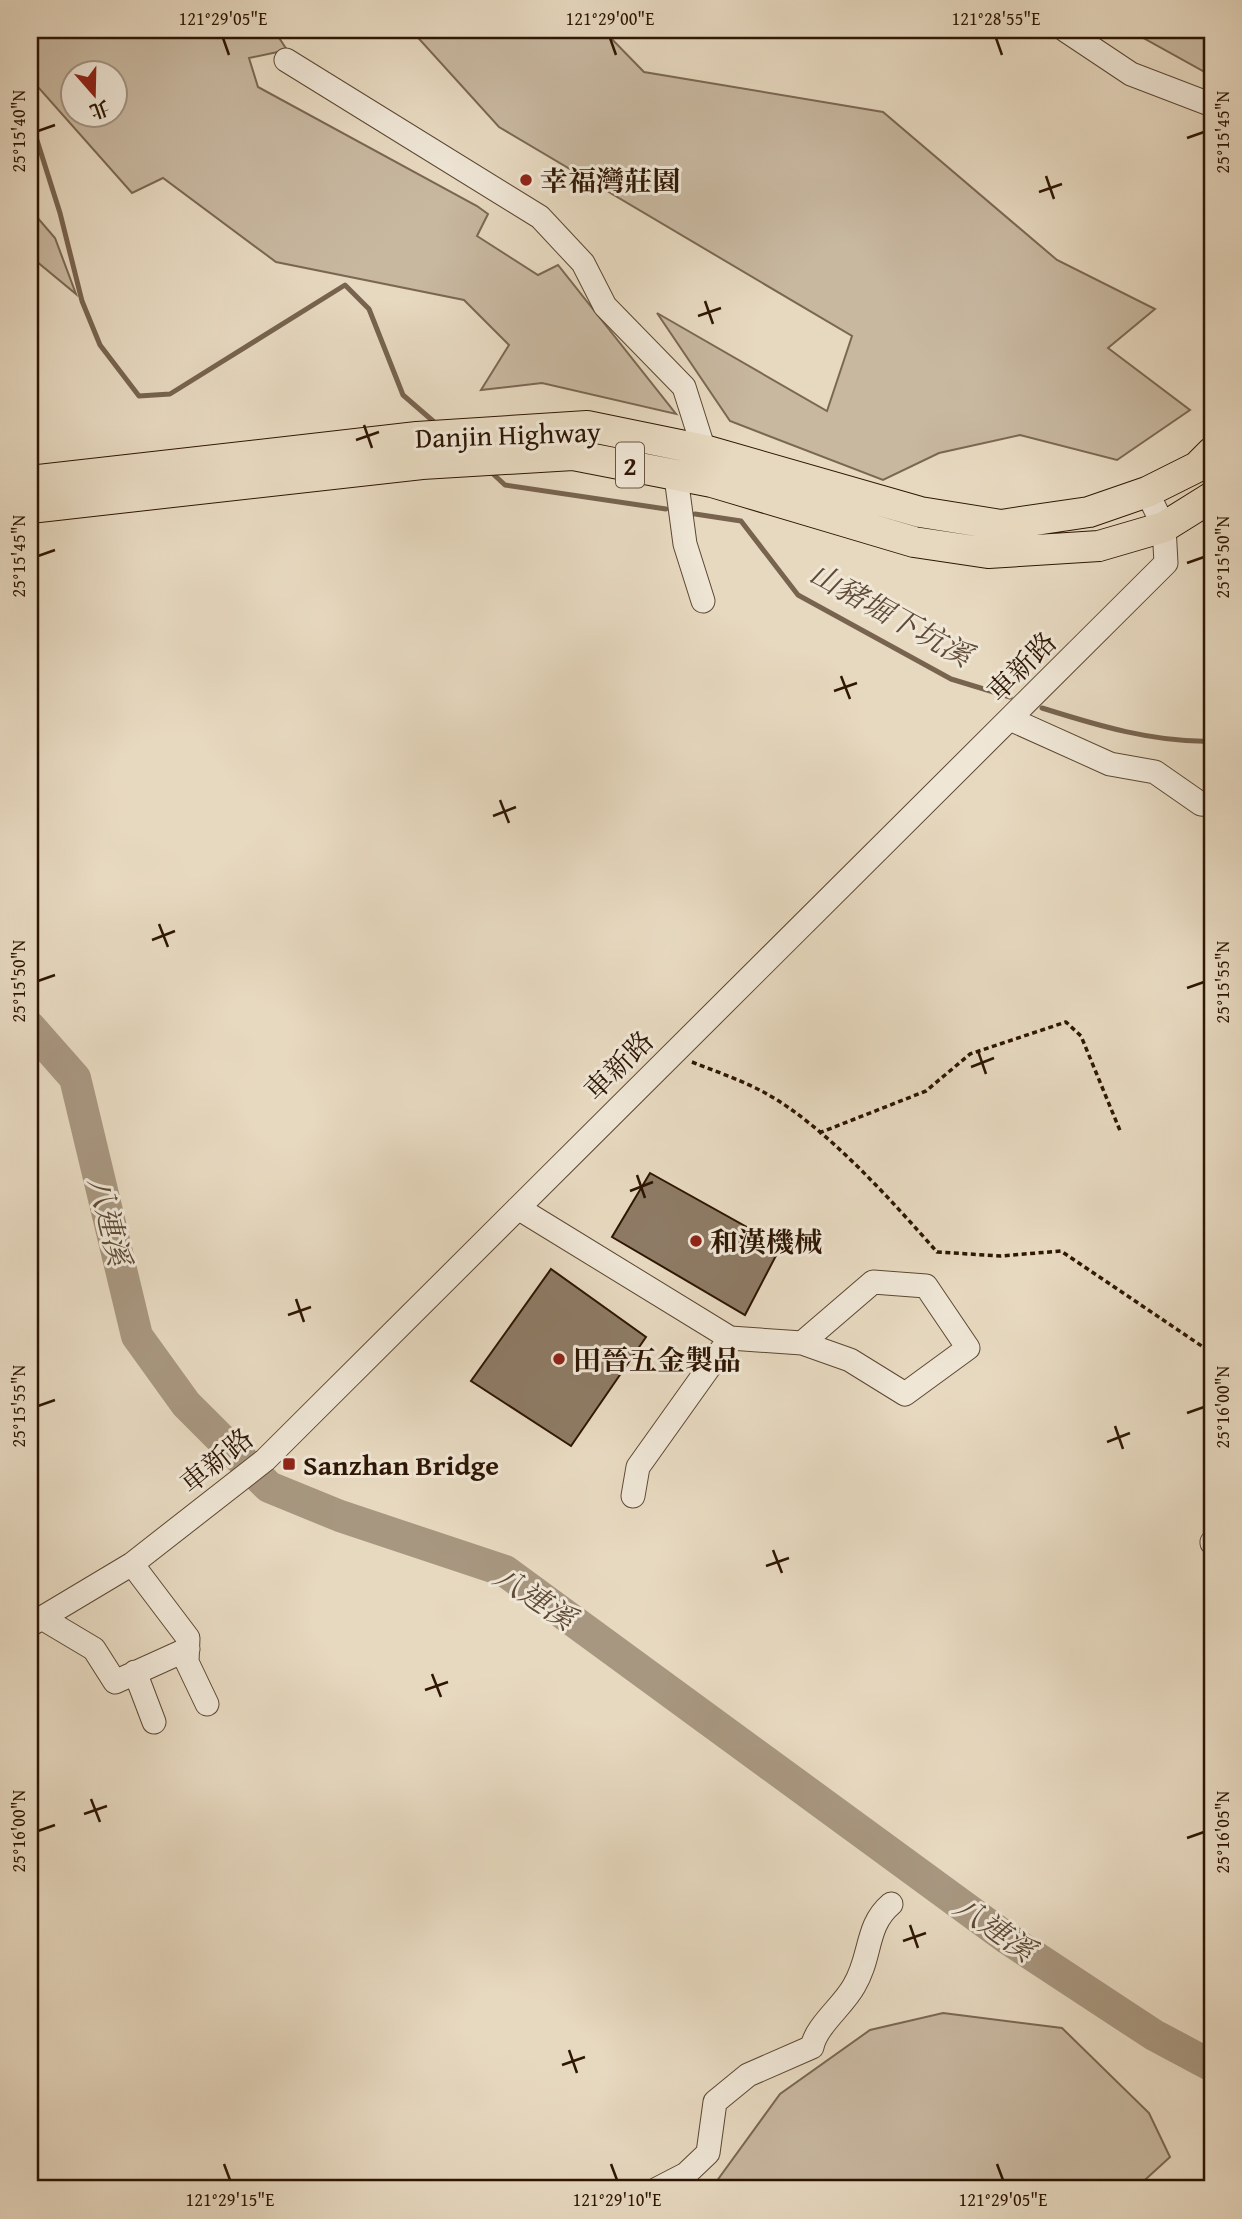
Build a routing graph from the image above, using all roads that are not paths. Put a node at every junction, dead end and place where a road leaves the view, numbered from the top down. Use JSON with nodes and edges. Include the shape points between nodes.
{"nodes":[{"id":1,"x":1065,"y":30,"type":"edge"},
{"id":2,"x":286,"y":60,"type":"dead end"},
{"id":3,"x":1212,"y":105,"type":"edge"},
{"id":4,"x":704,"y":450,"type":"junction"},
{"id":5,"x":1212,"y":452,"type":"edge"},
{"id":6,"x":676,"y":477,"type":"junction"},
{"id":7,"x":30,"y":481,"type":"edge"},
{"id":8,"x":1147,"y":492,"type":"junction"},
{"id":9,"x":1212,"y":497,"type":"edge"},
{"id":10,"x":30,"y":508,"type":"edge"},
{"id":11,"x":1164,"y":527,"type":"junction"},
{"id":12,"x":703,"y":601,"type":"dead end"},
{"id":13,"x":1010,"y":719,"type":"junction"},
{"id":14,"x":1212,"y":805,"type":"edge"},
{"id":15,"x":518,"y":1208,"type":"junction"},
{"id":16,"x":730,"y":1338,"type":"junction"},
{"id":17,"x":802,"y":1343,"type":"junction"},
{"id":18,"x":633,"y":1496,"type":"dead end"},
{"id":19,"x":132,"y":1564,"type":"junction"},
{"id":20,"x":36,"y":1622,"type":"edge"},
{"id":21,"x":188,"y":1649,"type":"junction"},
{"id":22,"x":135,"y":1672,"type":"junction"},
{"id":23,"x":207,"y":1704,"type":"dead end"},
{"id":24,"x":154,"y":1722,"type":"dead end"},
{"id":25,"x":891,"y":1904,"type":"dead end"},
{"id":26,"x":657,"y":2189,"type":"edge"}],
"edges":[{"from":1,"to":3,"type":"street","via":[[1131,74]]},
{"from":2,"to":4,"type":"street","via":[[540,217],[583,263],[605,306],[684,387]]},
{"from":4,"to":7,"type":"main road","name":"Danjin Highway","number":"2","via":[[587,426],[523,428]]},
{"from":4,"to":8,"type":"main road","name":"Danjin Highway","number":"2","via":[[920,512],[1001,525],[1089,512]]},
{"from":5,"to":8,"type":"main road","name":"Danjin Highway","number":"2","via":[[1197,467]]},
{"from":6,"to":10,"type":"main road","name":"Danjin Highway","number":"2","via":[[573,455],[501,457]]},
{"from":6,"to":11,"type":"main road","name":"Danjin Highway","number":"2","via":[[712,482],[914,542],[988,553],[1099,546]]},
{"from":6,"to":12,"type":"street","via":[[685,544]]},
{"from":8,"to":11,"type":"street","name":"車新路"},
{"from":9,"to":11,"type":"main road","name":"Danjin Highway","number":"2"},
{"from":11,"to":13,"type":"street","name":"車新路","via":[[1166,563]]},
{"from":13,"to":14,"type":"street","via":[[1110,764],[1155,772],[1201,804]]},
{"from":13,"to":15,"type":"street","name":"車新路"},
{"from":15,"to":16,"type":"street"},
{"from":15,"to":19,"type":"street","name":"車新路","via":[[265,1460]]},
{"from":16,"to":17,"type":"street"},
{"from":16,"to":18,"type":"street","via":[[638,1466]]},
{"from":17,"to":17,"type":"street","via":[[850,1360],[905,1394],[968,1348],[926,1286],[873,1282]]},
{"from":19,"to":20,"type":"street","name":"車新路"},
{"from":19,"to":21,"type":"street","via":[[188,1638]]},
{"from":20,"to":22,"type":"street","via":[[94,1649],[115,1682]]},
{"from":21,"to":22,"type":"street"},
{"from":21,"to":23,"type":"street","via":[[187,1662]]},
{"from":22,"to":24,"type":"street"},
{"from":25,"to":26,"type":"street","via":[[876,1917],[866,1964],[854,1987],[815,2034],[812,2047],[748,2075],[715,2102],[708,2153],[686,2174]]}]}
